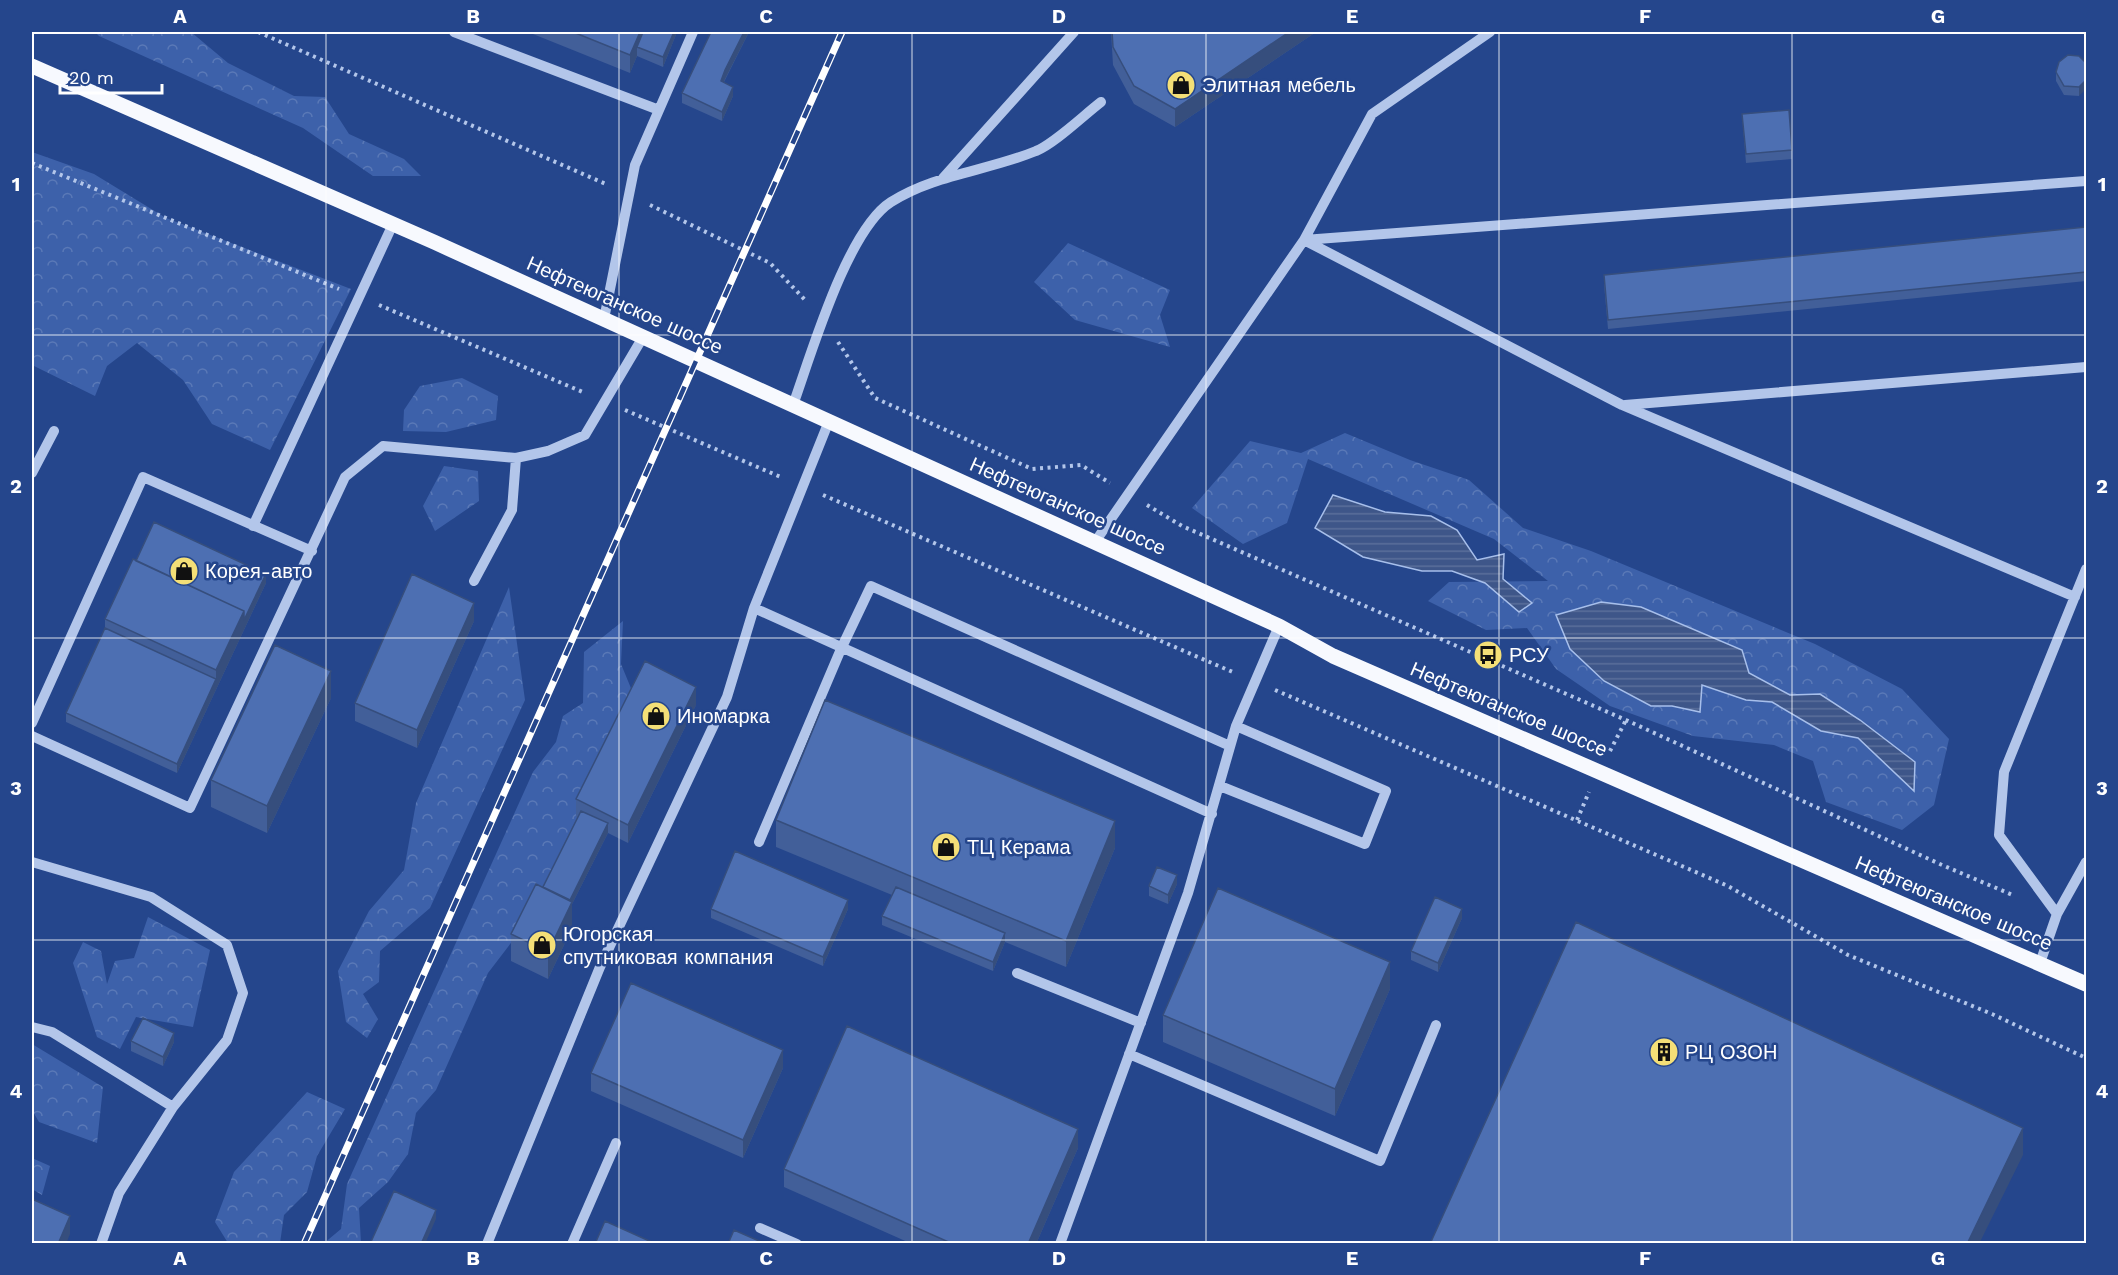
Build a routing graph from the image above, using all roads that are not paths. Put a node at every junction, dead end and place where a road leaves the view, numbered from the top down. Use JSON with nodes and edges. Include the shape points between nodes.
{"nodes":[{"id":1,"x":454,"y":32,"type":"edge"},
{"id":2,"x":693,"y":32,"type":"edge"},
{"id":3,"x":1074,"y":32,"type":"edge"},
{"id":4,"x":1490,"y":32,"type":"edge"},
{"id":5,"x":32,"y":66,"type":"edge"},
{"id":6,"x":1101,"y":102,"type":"dead end"},
{"id":7,"x":659,"y":110,"type":"junction"},
{"id":8,"x":943,"y":178,"type":"junction"},
{"id":9,"x":2086,"y":182,"type":"edge"},
{"id":10,"x":393,"y":224,"type":"junction"},
{"id":11,"x":1304,"y":240,"type":"junction"},
{"id":12,"x":604,"y":319,"type":"junction"},
{"id":13,"x":643,"y":337,"type":"junction"},
{"id":14,"x":2086,"y":367,"type":"edge"},
{"id":15,"x":793,"y":405,"type":"junction"},
{"id":16,"x":1622,"y":405,"type":"junction"},
{"id":17,"x":829,"y":421,"type":"junction"},
{"id":18,"x":54,"y":431,"type":"dead end"},
{"id":19,"x":516,"y":458,"type":"junction"},
{"id":20,"x":32,"y":473,"type":"edge"},
{"id":21,"x":253,"y":526,"type":"junction"},
{"id":22,"x":1095,"y":542,"type":"junction"},
{"id":23,"x":312,"y":551,"type":"junction"},
{"id":24,"x":2086,"y":569,"type":"edge"},
{"id":25,"x":474,"y":581,"type":"dead end"},
{"id":26,"x":2075,"y":597,"type":"junction"},
{"id":27,"x":754,"y":608,"type":"junction"},
{"id":28,"x":1280,"y":626,"type":"junction"},
{"id":29,"x":841,"y":649,"type":"junction"},
{"id":30,"x":32,"y":723,"type":"edge"},
{"id":31,"x":1236,"y":726,"type":"junction"},
{"id":32,"x":32,"y":736,"type":"edge"},
{"id":33,"x":1230,"y":746,"type":"junction"},
{"id":34,"x":1220,"y":786,"type":"junction"},
{"id":35,"x":1212,"y":814,"type":"junction"},
{"id":36,"x":759,"y":842,"type":"dead end"},
{"id":37,"x":32,"y":862,"type":"edge"},
{"id":38,"x":2086,"y":862,"type":"edge"},
{"id":39,"x":2057,"y":914,"type":"junction"},
{"id":40,"x":2040,"y":963,"type":"junction"},
{"id":41,"x":1017,"y":973,"type":"dead end"},
{"id":42,"x":2086,"y":984,"type":"edge"},
{"id":43,"x":1141,"y":1023,"type":"junction"},
{"id":44,"x":1436,"y":1025,"type":"dead end"},
{"id":45,"x":32,"y":1027,"type":"edge"},
{"id":46,"x":1129,"y":1054,"type":"junction"},
{"id":47,"x":173,"y":1107,"type":"junction"},
{"id":48,"x":616,"y":1143,"type":"dead end"},
{"id":49,"x":760,"y":1228,"type":"dead end"},
{"id":50,"x":101,"y":1244,"type":"edge"},
{"id":51,"x":487,"y":1244,"type":"edge"},
{"id":52,"x":572,"y":1244,"type":"edge"},
{"id":53,"x":797,"y":1244,"type":"edge"},
{"id":54,"x":1060,"y":1244,"type":"edge"}],
"edges":[{"from":1,"to":7,"type":"lane"},
{"from":2,"to":7,"type":"lane"},
{"from":3,"to":8,"type":"lane"},
{"from":4,"to":11,"type":"lane","via":[[1371,114]]},
{"from":5,"to":10,"type":"main road","name":"Нефтеюганское шоссе"},
{"from":6,"to":8,"type":"lane","via":[[1038,151]]},
{"from":7,"to":12,"type":"lane","via":[[635,165]]},
{"from":8,"to":15,"type":"lane","via":[[889,203],[857,240]]},
{"from":9,"to":11,"type":"lane"},
{"from":10,"to":12,"type":"main road","name":"Нефтеюганское шоссе"},
{"from":10,"to":21,"type":"lane"},
{"from":11,"to":16,"type":"lane"},
{"from":11,"to":22,"type":"lane"},
{"from":12,"to":13,"type":"main road","name":"Нефтеюганское шоссе"},
{"from":13,"to":15,"type":"main road","name":"Нефтеюганское шоссе"},
{"from":13,"to":19,"type":"lane","via":[[585,435],[548,451]]},
{"from":14,"to":16,"type":"lane"},
{"from":15,"to":17,"type":"main road","name":"Нефтеюганское шоссе"},
{"from":16,"to":26,"type":"lane"},
{"from":17,"to":22,"type":"main road","name":"Нефтеюганское шоссе"},
{"from":17,"to":27,"type":"lane"},
{"from":18,"to":20,"type":"lane"},
{"from":19,"to":23,"type":"lane","via":[[383,446],[345,477]]},
{"from":19,"to":25,"type":"lane","via":[[512,510]]},
{"from":21,"to":23,"type":"lane"},
{"from":21,"to":30,"type":"lane","via":[[143,477]]},
{"from":22,"to":28,"type":"main road","name":"Нефтеюганское шоссе"},
{"from":23,"to":32,"type":"lane","via":[[190,808]]},
{"from":24,"to":26,"type":"lane"},
{"from":26,"to":39,"type":"lane","via":[[2004,772],[1999,835]]},
{"from":27,"to":29,"type":"lane"},
{"from":27,"to":51,"type":"lane","via":[[727,697],[600,967]]},
{"from":28,"to":31,"type":"lane"},
{"from":28,"to":40,"type":"main road","name":"Нефтеюганское шоссе","via":[[1334,656]]},
{"from":29,"to":33,"type":"lane","via":[[871,586]]},
{"from":29,"to":35,"type":"lane"},
{"from":29,"to":36,"type":"lane"},
{"from":31,"to":33,"type":"lane"},
{"from":31,"to":34,"type":"lane","via":[[1386,791],[1365,844]]},
{"from":33,"to":34,"type":"lane"},
{"from":34,"to":35,"type":"lane"},
{"from":35,"to":43,"type":"lane"},
{"from":37,"to":47,"type":"lane","via":[[151,897],[226,945],[243,993],[227,1040]]},
{"from":38,"to":39,"type":"lane"},
{"from":39,"to":40,"type":"lane"},
{"from":40,"to":42,"type":"main road","name":"Нефтеюганское шоссе"},
{"from":41,"to":43,"type":"lane"},
{"from":43,"to":46,"type":"lane"},
{"from":44,"to":46,"type":"lane","via":[[1380,1161]]},
{"from":45,"to":47,"type":"lane","via":[[52,1032]]},
{"from":46,"to":54,"type":"lane"},
{"from":47,"to":50,"type":"lane","via":[[119,1193]]},
{"from":48,"to":52,"type":"lane"},
{"from":49,"to":53,"type":"lane"}]}
